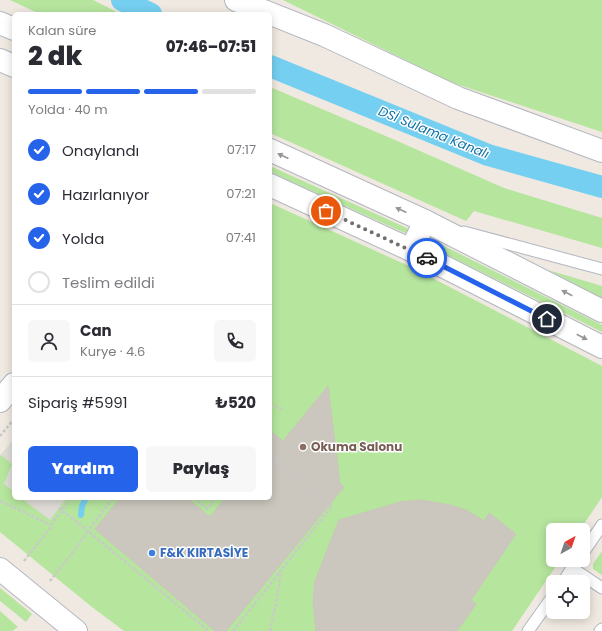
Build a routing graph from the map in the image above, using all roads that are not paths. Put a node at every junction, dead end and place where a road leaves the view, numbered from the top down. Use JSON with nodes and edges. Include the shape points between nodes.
{"nodes":[{"id":1,"x":236,"y":0,"type":"edge"},
{"id":2,"x":266,"y":12,"type":"edge"},
{"id":3,"x":272,"y":14,"type":"edge"},
{"id":4,"x":0,"y":22,"type":"edge"},
{"id":5,"x":12,"y":28,"type":"edge"},
{"id":6,"x":0,"y":60,"type":"edge"},
{"id":7,"x":12,"y":65,"type":"edge"},
{"id":8,"x":272,"y":151,"type":"edge"},
{"id":9,"x":602,"y":151,"type":"edge"},
{"id":10,"x":272,"y":186,"type":"edge"},
{"id":11,"x":425,"y":221,"type":"junction"},
{"id":12,"x":411,"y":250,"type":"junction"},
{"id":13,"x":602,"y":270,"type":"edge"},
{"id":14,"x":602,"y":311,"type":"edge"},
{"id":15,"x":602,"y":347,"type":"edge"},
{"id":16,"x":12,"y":386,"type":"edge"},
{"id":17,"x":0,"y":401,"type":"edge"},
{"id":18,"x":602,"y":525,"type":"edge"},
{"id":19,"x":590,"y":543,"type":"edge"},
{"id":20,"x":578,"y":567,"type":"edge"},
{"id":21,"x":0,"y":569,"type":"edge"},
{"id":22,"x":602,"y":588,"type":"edge"},
{"id":23,"x":546,"y":606,"type":"edge"},
{"id":24,"x":76,"y":631,"type":"edge"},
{"id":25,"x":528,"y":631,"type":"edge"}],
"edges":[{"from":1,"to":2,"type":"street"},
{"from":3,"to":9,"type":"street","via":[[324,35],[458,98]]},
{"from":4,"to":5,"type":"street"},
{"from":6,"to":7,"type":"street"},
{"from":11,"to":8,"type":"street","one_way":true},
{"from":10,"to":12,"type":"street"},
{"from":11,"to":12,"type":"street"},
{"from":11,"to":13,"type":"lane"},
{"from":14,"to":11,"type":"street","one_way":true},
{"from":12,"to":15,"type":"street","one_way":true},
{"from":16,"to":17,"type":"street"},
{"from":18,"to":19,"type":"lane"},
{"from":20,"to":22,"type":"lane"},
{"from":21,"to":24,"type":"street"},
{"from":23,"to":25,"type":"lane"}]}
